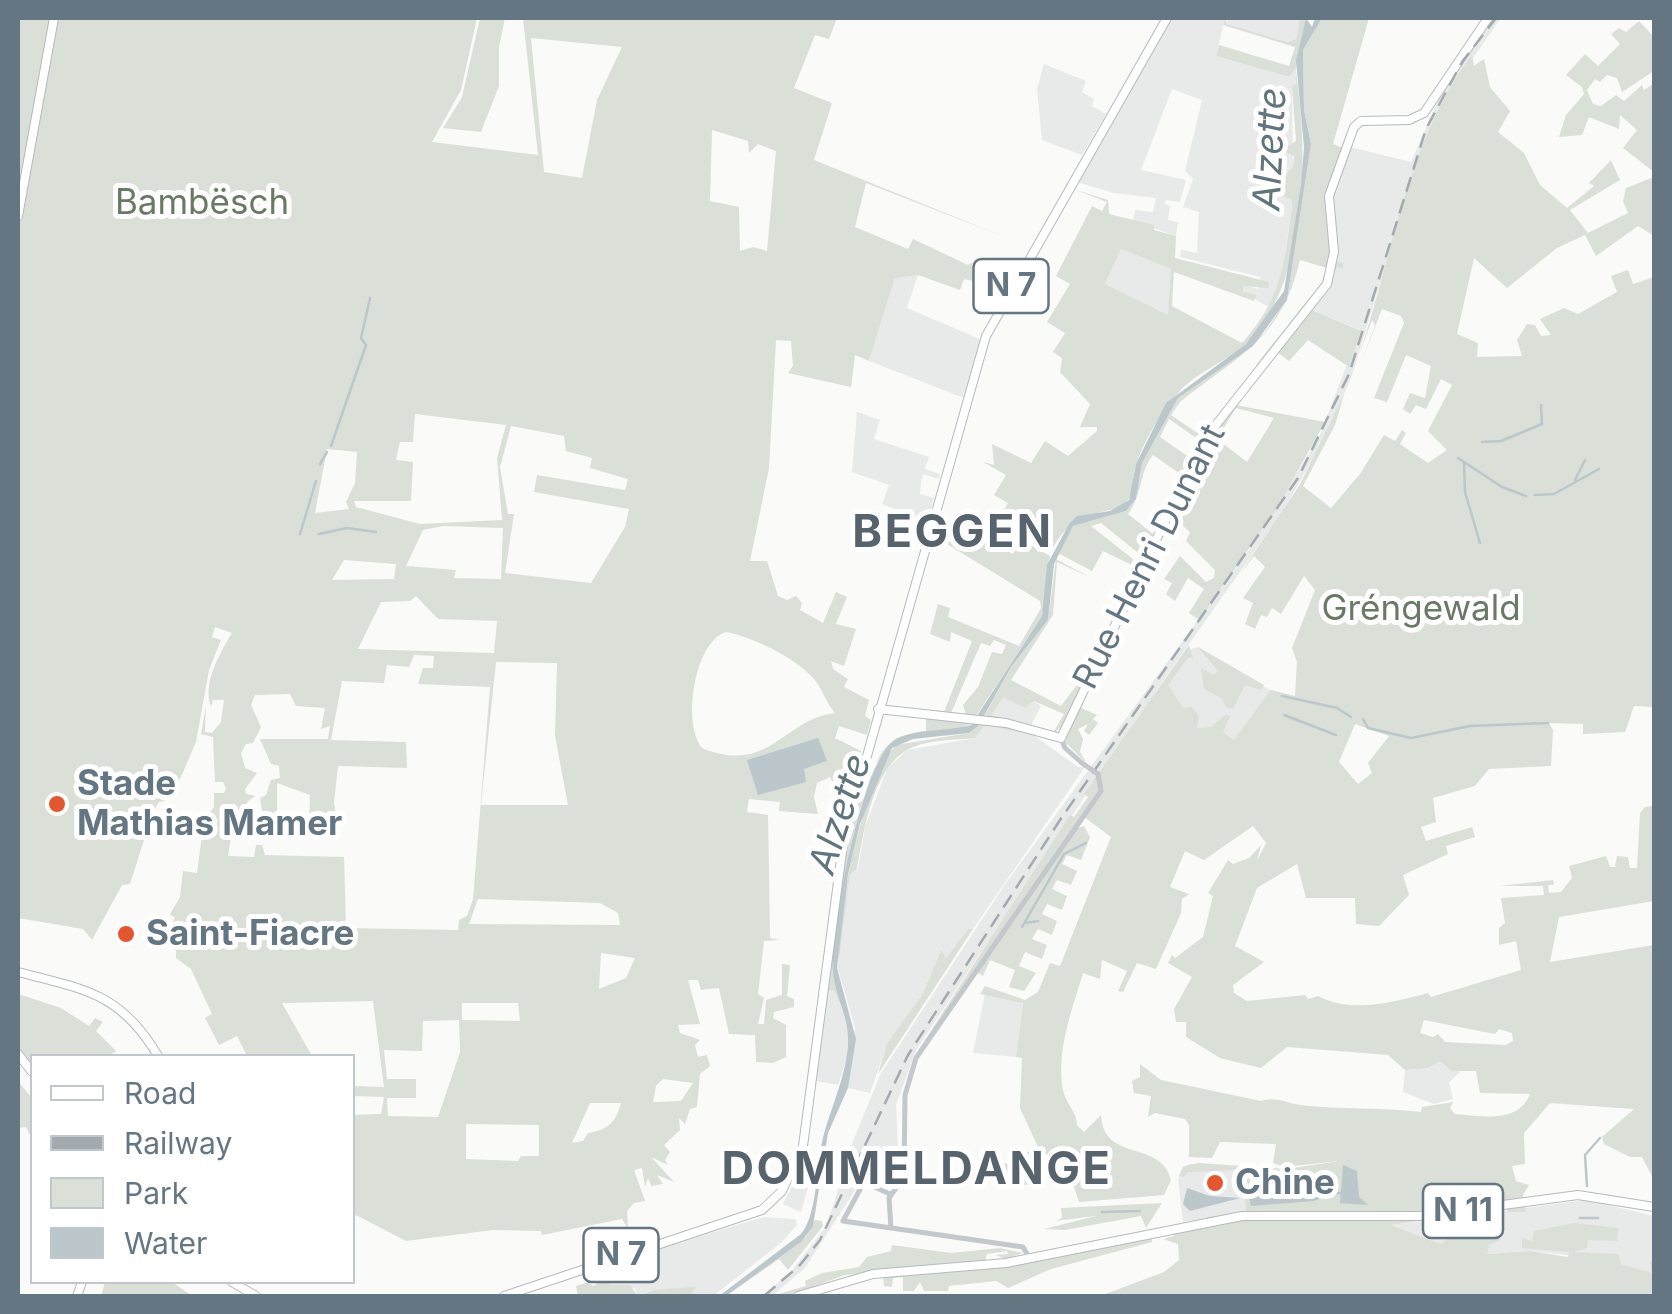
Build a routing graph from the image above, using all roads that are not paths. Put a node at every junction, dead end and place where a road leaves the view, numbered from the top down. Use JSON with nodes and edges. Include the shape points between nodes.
{"nodes":[{"id":1,"x":54,"y":18,"type":"edge"},
{"id":2,"x":1166,"y":18,"type":"edge"},
{"id":3,"x":1488,"y":18,"type":"edge"},
{"id":4,"x":18,"y":216,"type":"edge"},
{"id":5,"x":878,"y":709,"type":"junction"},
{"id":6,"x":1061,"y":738,"type":"junction"},
{"id":7,"x":18,"y":972,"type":"edge"},
{"id":8,"x":157,"y":1054,"type":"edge"},
{"id":9,"x":890,"y":1194,"type":"junction"},
{"id":10,"x":1654,"y":1207,"type":"edge"},
{"id":11,"x":891,"y":1228,"type":"junction"},
{"id":12,"x":1030,"y":1259,"type":"junction"},
{"id":13,"x":504,"y":1296,"type":"edge"},
{"id":14,"x":798,"y":1296,"type":"edge"}],
"edges":[{"from":1,"to":4,"type":"main road"},
{"from":2,"to":5,"type":"main road","number":"N 7","via":[[991,322]]},
{"from":3,"to":6,"type":"main road","name":"Rue Henri Dunant","via":[[1424,113],[1409,120],[1361,120],[1354,128],[1328,196],[1331,274],[1206,438]]},
{"from":5,"to":6,"type":"main road","via":[[988,720]]},
{"from":5,"to":13,"type":"main road","number":"N 7","via":[[836,883],[804,1146],[778,1197],[740,1220]]},
{"from":6,"to":9,"type":"street","bridge":true,"via":[[1069,753],[1098,774],[1101,791],[916,1058],[905,1095],[904,1177]]},
{"from":7,"to":8,"type":"main road","via":[[114,1002]]},
{"from":9,"to":11,"type":"street"},
{"from":9,"to":11,"type":"street","via":[[864,1182],[843,1221]]},
{"from":10,"to":12,"type":"main road","number":"N 11","via":[[1578,1196],[1420,1216],[1275,1214]]},
{"from":11,"to":12,"type":"street","via":[[1023,1248]]},
{"from":12,"to":14,"type":"main road","number":"N 11","via":[[874,1274]]}]}
